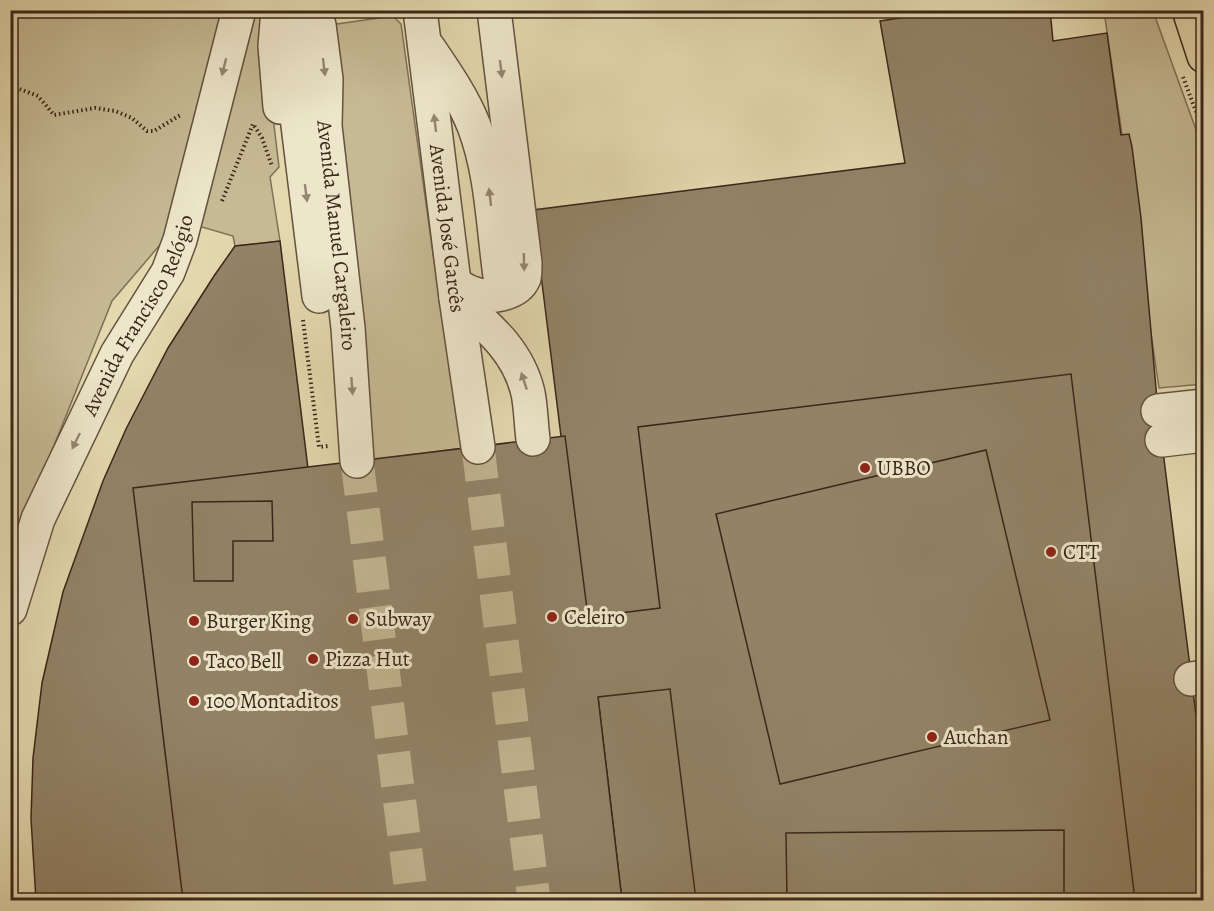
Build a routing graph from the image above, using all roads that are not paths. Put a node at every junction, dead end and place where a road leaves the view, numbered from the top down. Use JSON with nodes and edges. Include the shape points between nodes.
{"nodes":[{"id":1,"x":238,"y":10,"type":"edge"},
{"id":2,"x":278,"y":10,"type":"edge"},
{"id":3,"x":308,"y":10,"type":"edge"},
{"id":4,"x":312,"y":10,"type":"edge"},
{"id":5,"x":494,"y":10,"type":"edge"},
{"id":6,"x":422,"y":26,"type":"edge"},
{"id":7,"x":280,"y":166,"type":"road end"},
{"id":8,"x":500,"y":276,"type":"dead end"},
{"id":9,"x":455,"y":291,"type":"junction"},
{"id":10,"x":311,"y":303,"type":"road end"},
{"id":11,"x":1203,"y":405,"type":"edge"},
{"id":12,"x":1203,"y":421,"type":"edge"},
{"id":13,"x":1161,"y":433,"type":"junction"},
{"id":14,"x":1203,"y":435,"type":"edge"},
{"id":15,"x":533,"y":439,"type":"dead end"},
{"id":16,"x":478,"y":447,"type":"tunnel mouth"},
{"id":17,"x":1203,"y":450,"type":"edge"},
{"id":18,"x":356,"y":452,"type":"tunnel mouth"},
{"id":19,"x":10,"y":609,"type":"edge"}],
"edges":[{"from":1,"to":19,"type":"street","name":"Avenida Francisco Relógio","one_way":true,"via":[[180,240],[168,272],[117,354],[38,519]]},
{"from":2,"to":7,"type":"street","via":[[275,26]]},
{"from":3,"to":10,"type":"street","one_way":true,"via":[[296,109]]},
{"from":4,"to":18,"type":"street","name":"Avenida Manuel Cargaleiro","one_way":true,"via":[[319,26],[326,79],[325,126],[348,328]]},
{"from":5,"to":9,"type":"street","one_way":true,"via":[[524,277],[518,287],[505,293],[488,296]]},
{"from":8,"to":6,"type":"street","one_way":true,"via":[[483,152],[474,124]]},
{"from":9,"to":6,"type":"street","name":"Avenida José Garcês","one_way":true},
{"from":15,"to":9,"type":"street","one_way":true,"via":[[528,395],[514,357]]},
{"from":9,"to":16,"type":"street","name":"Avenida José Garcês"},
{"from":11,"to":13,"type":"street"},
{"from":12,"to":13,"type":"street"},
{"from":13,"to":14,"type":"street"},
{"from":13,"to":17,"type":"street"}]}
